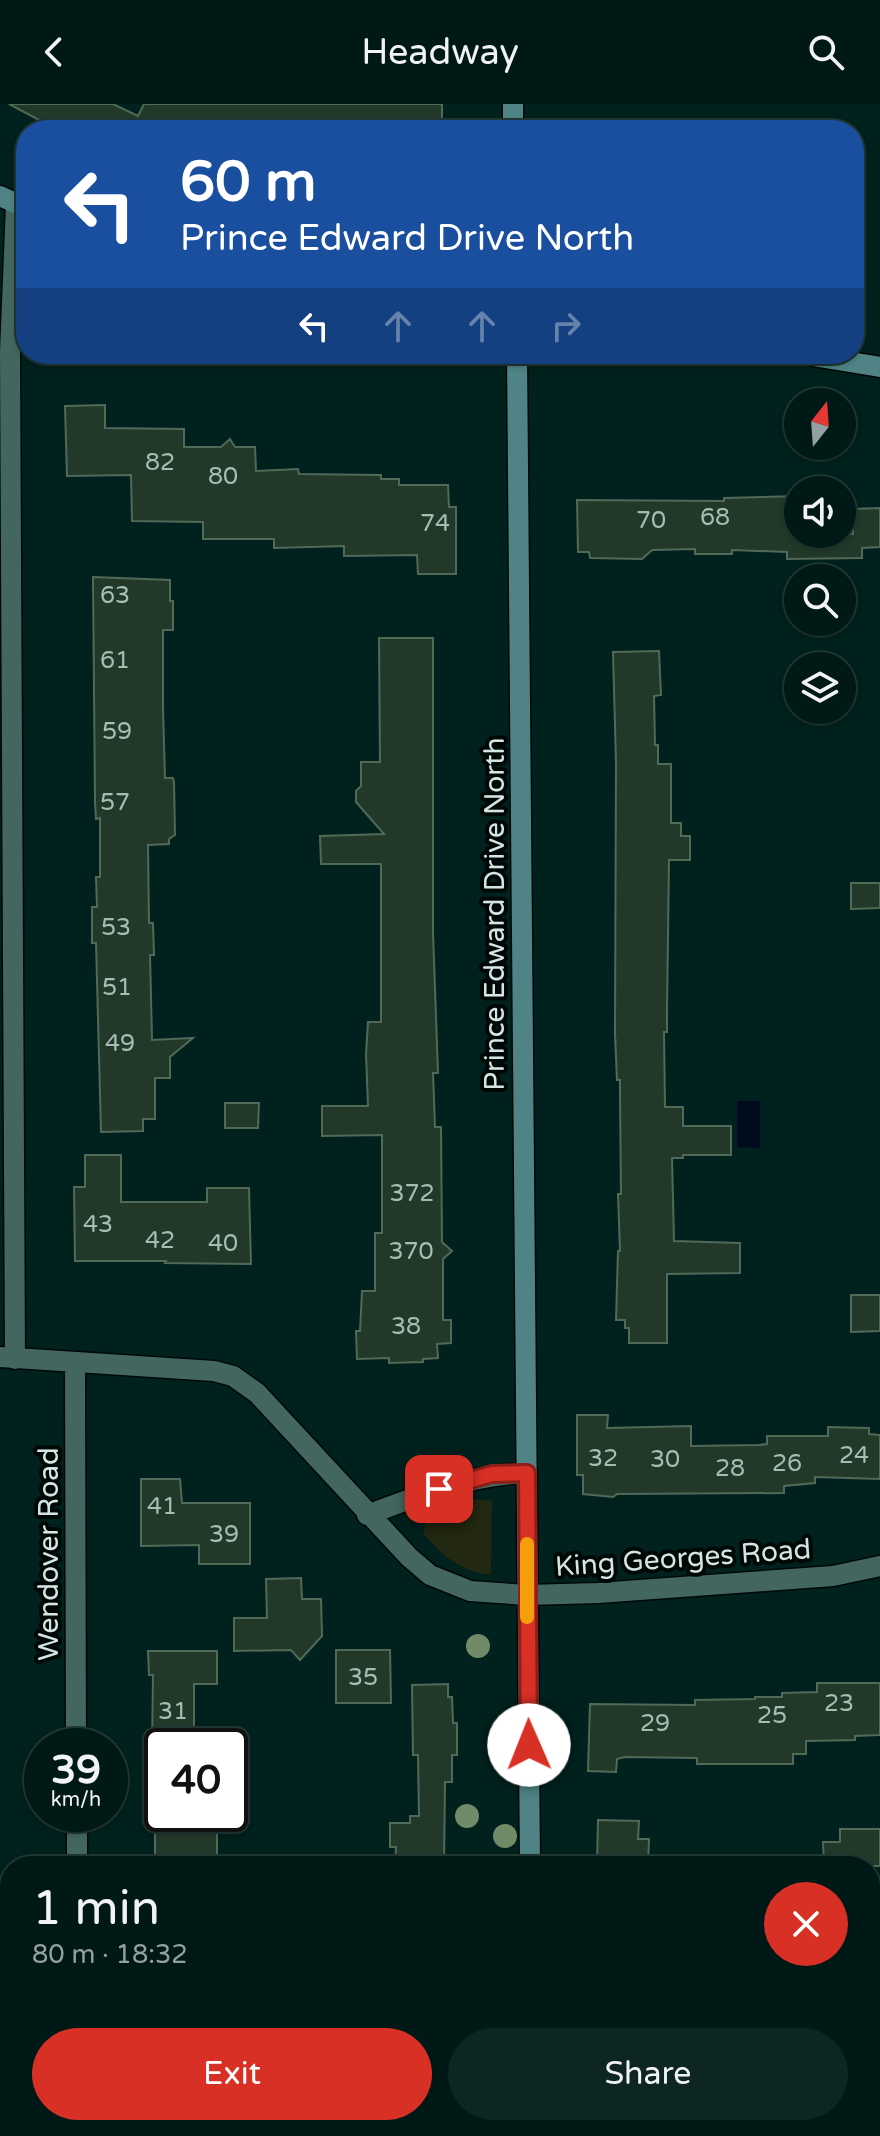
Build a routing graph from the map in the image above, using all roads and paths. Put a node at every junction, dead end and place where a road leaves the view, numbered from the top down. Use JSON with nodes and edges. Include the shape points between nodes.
{"nodes":[{"id":1,"x":14,"y":203,"type":"edge"},
{"id":2,"x":517,"y":364,"type":"edge"},
{"id":3,"x":7,"y":1358,"type":"edge"},
{"id":4,"x":75,"y":1362,"type":"junction"},
{"id":5,"x":527,"y":1473,"type":"junction"},
{"id":6,"x":367,"y":1515,"type":"junction"},
{"id":7,"x":880,"y":1566,"type":"edge"},
{"id":8,"x":527,"y":1595,"type":"junction"},
{"id":9,"x":76,"y":1728,"type":"edge"},
{"id":10,"x":77,"y":1832,"type":"edge"},
{"id":11,"x":77,"y":1856,"type":"edge"},
{"id":12,"x":530,"y":1856,"type":"edge"}],
"edges":[{"from":1,"to":3,"type":"street"},
{"from":2,"to":5,"type":"street","name":"Prince Edward Drive North"},
{"from":3,"to":4,"type":"street","name":"King Georges Road"},
{"from":4,"to":6,"type":"street","name":"King Georges Road","via":[[233,1376],[257,1393]]},
{"from":4,"to":9,"type":"street","name":"Wendover Road"},
{"from":5,"to":6,"type":"street","via":[[484,1476]]},
{"from":5,"to":8,"type":"street","name":"Prince Edward Drive North"},
{"from":6,"to":8,"type":"street","name":"King Georges Road","via":[[430,1575],[470,1591]]},
{"from":7,"to":8,"type":"street","name":"King Georges Road","via":[[833,1576]]},
{"from":8,"to":12,"type":"street","name":"Prince Edward Drive North"},
{"from":10,"to":11,"type":"street"}]}
